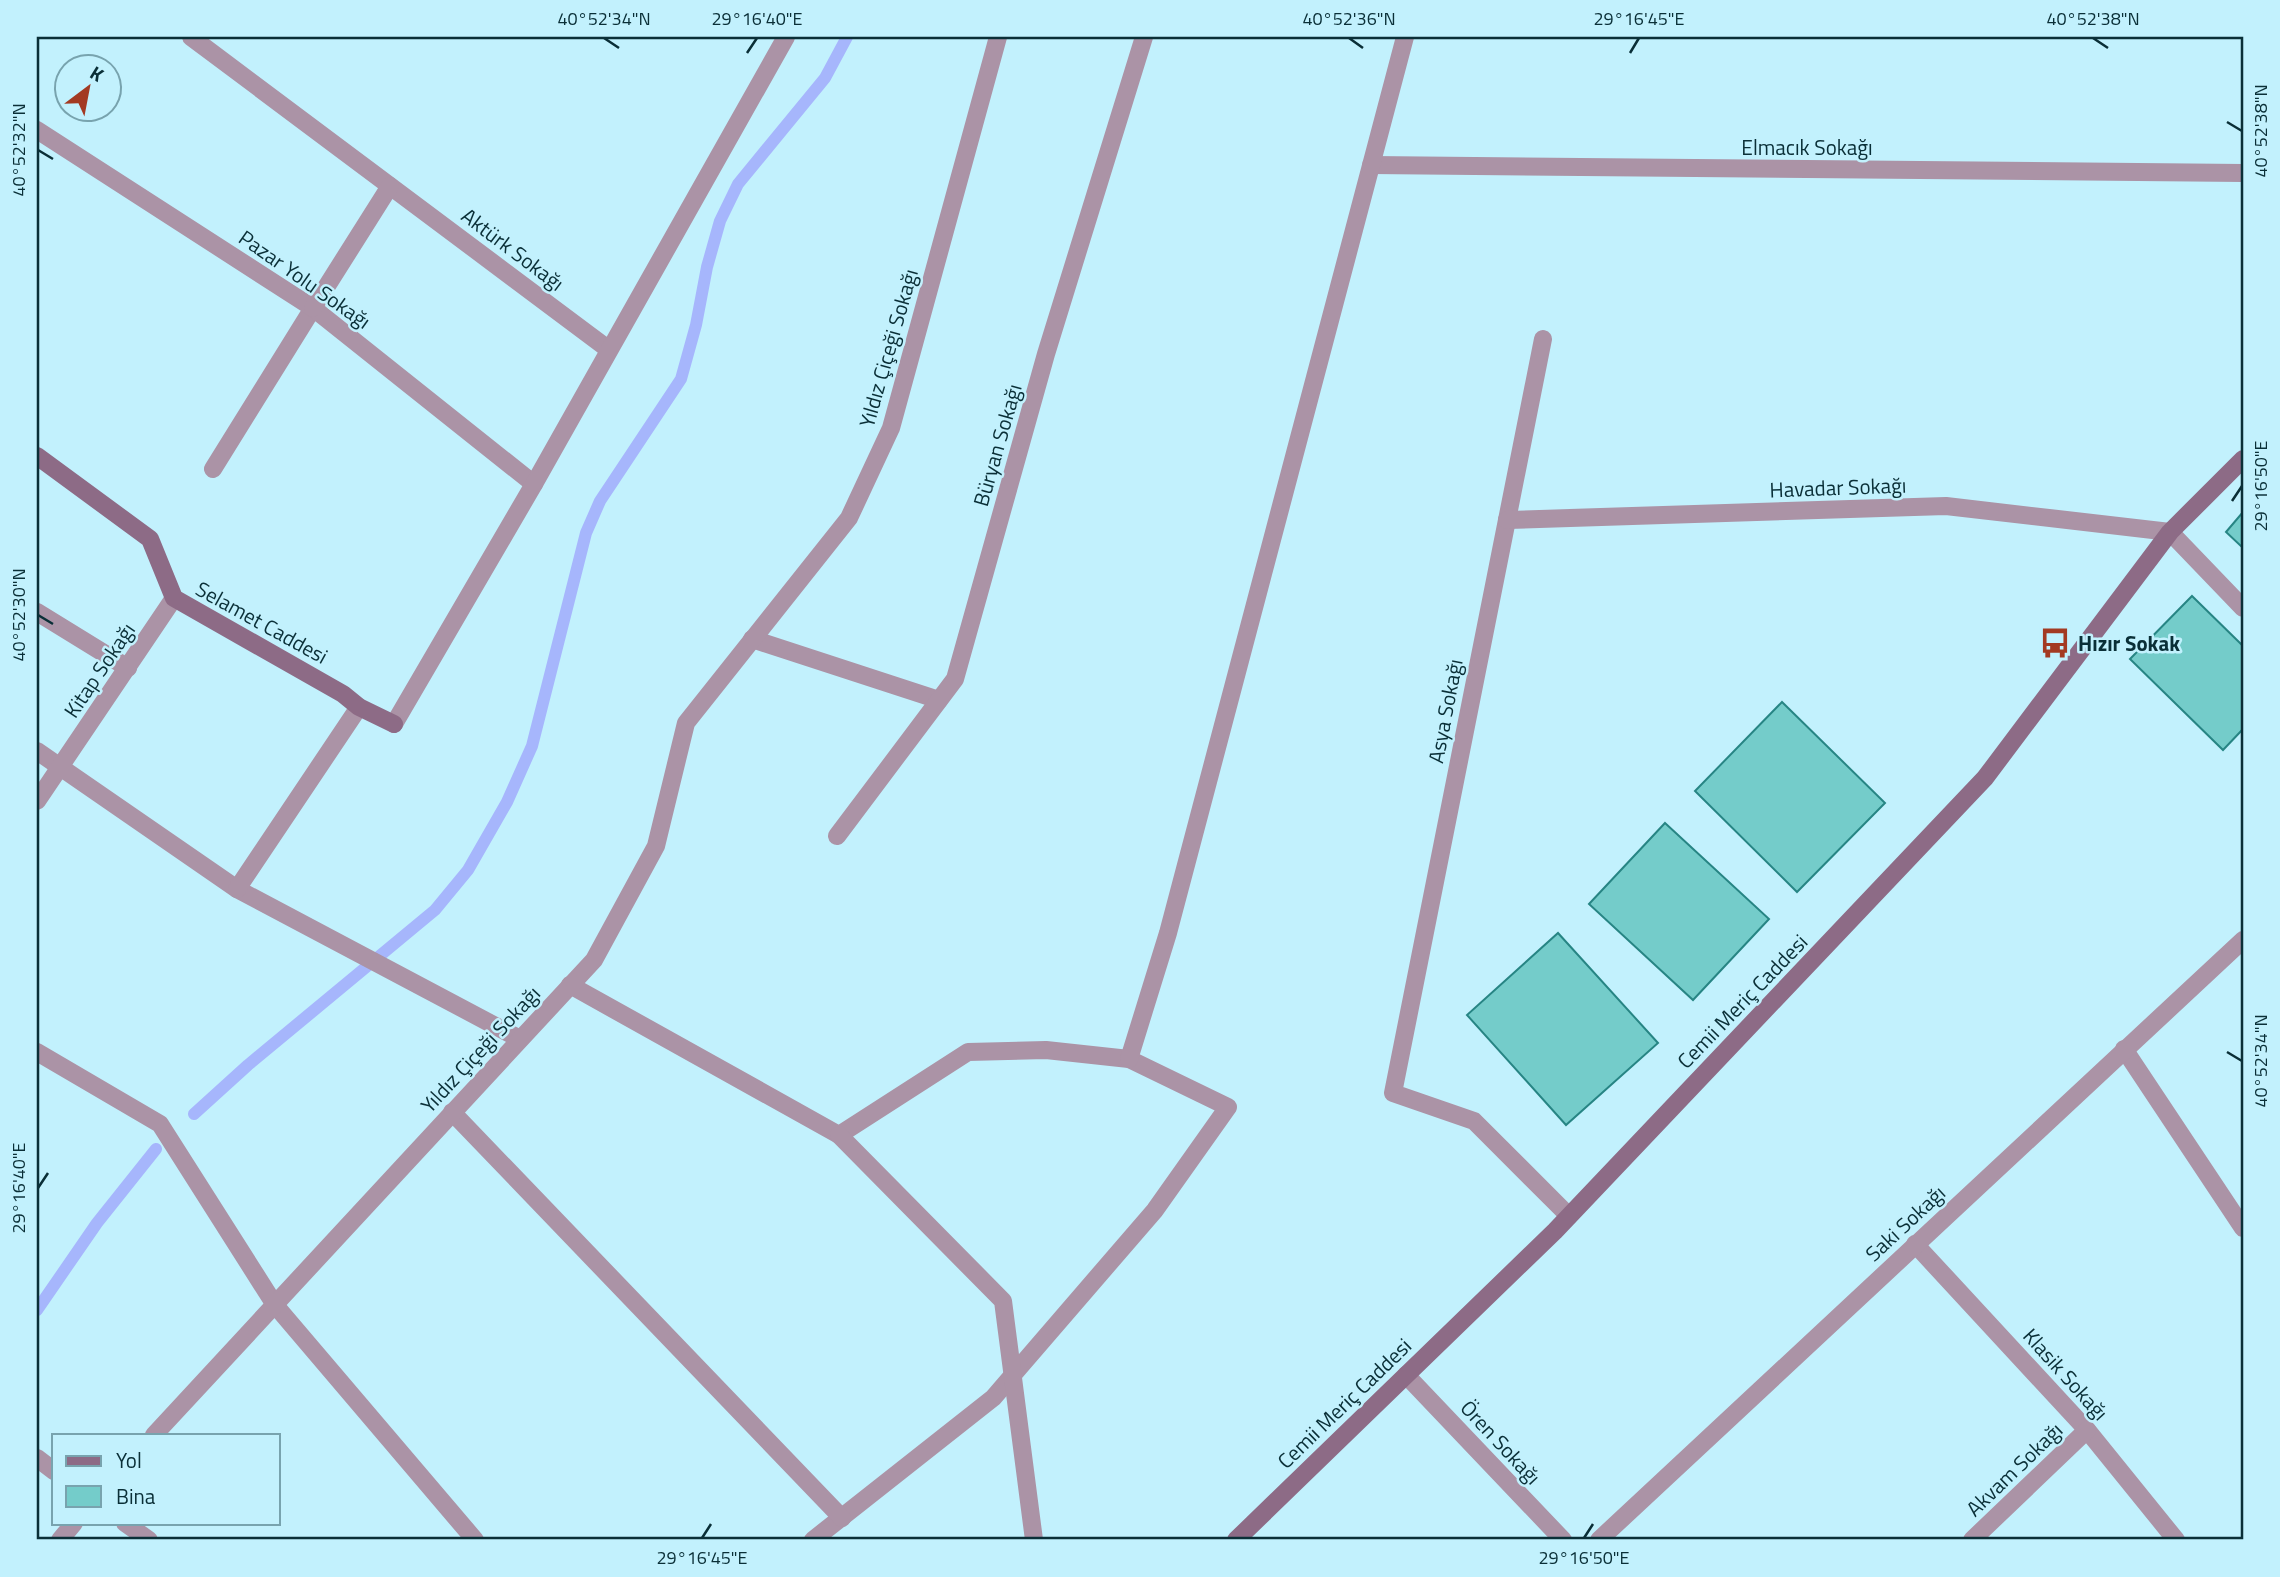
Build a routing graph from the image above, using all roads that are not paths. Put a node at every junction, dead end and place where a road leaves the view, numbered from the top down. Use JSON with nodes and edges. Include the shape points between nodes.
{"nodes":[{"id":1,"x":191,"y":37,"type":"edge"},
{"id":2,"x":786,"y":37,"type":"edge"},
{"id":3,"x":998,"y":37,"type":"edge"},
{"id":4,"x":1144,"y":37,"type":"edge"},
{"id":5,"x":1405,"y":37,"type":"edge"},
{"id":6,"x":37,"y":130,"type":"edge"},
{"id":7,"x":1371,"y":165,"type":"junction"},
{"id":8,"x":2243,"y":173,"type":"edge"},
{"id":9,"x":390,"y":186,"type":"junction"},
{"id":10,"x":313,"y":307,"type":"junction"},
{"id":11,"x":1543,"y":339,"type":"dead end"},
{"id":12,"x":608,"y":349,"type":"junction"},
{"id":13,"x":37,"y":456,"type":"edge"},
{"id":14,"x":2243,"y":459,"type":"edge"},
{"id":15,"x":213,"y":468,"type":"dead end"},
{"id":16,"x":534,"y":484,"type":"junction"},
{"id":17,"x":1507,"y":520,"type":"junction"},
{"id":18,"x":2169,"y":532,"type":"junction"},
{"id":19,"x":174,"y":598,"type":"junction"},
{"id":20,"x":2243,"y":608,"type":"edge"},
{"id":21,"x":37,"y":612,"type":"edge"},
{"id":22,"x":752,"y":639,"type":"junction"},
{"id":23,"x":128,"y":668,"type":"junction"},
{"id":24,"x":939,"y":701,"type":"junction"},
{"id":25,"x":359,"y":707,"type":"junction"},
{"id":26,"x":37,"y":751,"type":"edge"},
{"id":27,"x":61,"y":766,"type":"junction"},
{"id":28,"x":37,"y":801,"type":"edge"},
{"id":29,"x":837,"y":836,"type":"dead end"},
{"id":30,"x":237,"y":889,"type":"junction"},
{"id":31,"x":2243,"y":940,"type":"edge"},
{"id":32,"x":570,"y":985,"type":"junction"},
{"id":33,"x":520,"y":1039,"type":"junction"},
{"id":34,"x":2124,"y":1049,"type":"junction"},
{"id":35,"x":37,"y":1052,"type":"edge"},
{"id":36,"x":1129,"y":1059,"type":"junction"},
{"id":37,"x":452,"y":1112,"type":"junction"},
{"id":38,"x":839,"y":1135,"type":"junction"},
{"id":39,"x":1569,"y":1216,"type":"junction"},
{"id":40,"x":2243,"y":1228,"type":"edge"},
{"id":41,"x":1916,"y":1244,"type":"junction"},
{"id":42,"x":275,"y":1305,"type":"junction"},
{"id":43,"x":1406,"y":1375,"type":"junction"},
{"id":44,"x":1013,"y":1376,"type":"junction"},
{"id":45,"x":2087,"y":1430,"type":"junction"},
{"id":46,"x":155,"y":1434,"type":"edge"},
{"id":47,"x":37,"y":1458,"type":"edge"},
{"id":48,"x":52,"y":1469,"type":"edge"},
{"id":49,"x":842,"y":1518,"type":"junction"},
{"id":50,"x":73,"y":1524,"type":"edge"},
{"id":51,"x":126,"y":1524,"type":"edge"},
{"id":52,"x":820,"y":1538,"type":"edge"},
{"id":53,"x":60,"y":1540,"type":"edge"},
{"id":54,"x":149,"y":1540,"type":"edge"},
{"id":55,"x":475,"y":1540,"type":"edge"},
{"id":56,"x":1034,"y":1540,"type":"edge"},
{"id":57,"x":1236,"y":1540,"type":"edge"},
{"id":58,"x":1563,"y":1540,"type":"edge"},
{"id":59,"x":1599,"y":1540,"type":"edge"},
{"id":60,"x":1972,"y":1540,"type":"edge"},
{"id":61,"x":2176,"y":1540,"type":"edge"}],
"edges":[{"from":1,"to":9,"type":"street","name":"Aktürk Sokağı"},
{"from":2,"to":12,"type":"street"},
{"from":3,"to":22,"type":"street","name":"Yıldız Çiçeği Sokağı","via":[[891,428],[849,518]]},
{"from":4,"to":24,"type":"street","name":"Büryan Sokağı","via":[[1046,354],[955,679]]},
{"from":5,"to":7,"type":"street"},
{"from":6,"to":10,"type":"street","name":"Pazar Yolu Sokağı"},
{"from":7,"to":8,"type":"street","name":"Elmacık Sokağı"},
{"from":7,"to":36,"type":"street","via":[[1172,920]]},
{"from":9,"to":10,"type":"street"},
{"from":9,"to":12,"type":"street","name":"Aktürk Sokağı"},
{"from":10,"to":15,"type":"street"},
{"from":10,"to":16,"type":"street","name":"Pazar Yolu Sokağı"},
{"from":11,"to":17,"type":"street","name":"Asya Sokağı"},
{"from":12,"to":16,"type":"street"},
{"from":13,"to":19,"type":"street","name":"Selamet Caddesi","via":[[150,539]]},
{"from":14,"to":18,"type":"street","name":"Cemii Meriç Caddesi"},
{"from":16,"to":25,"type":"street","name":"Selamet Caddesi","via":[[394,724]]},
{"from":17,"to":18,"type":"street","name":"Havadar Sokağı","via":[[1946,506]]},
{"from":17,"to":39,"type":"street","name":"Asya Sokağı","via":[[1393,1093],[1474,1121]]},
{"from":18,"to":20,"type":"street"},
{"from":18,"to":39,"type":"street","name":"Cemii Meriç Caddesi","via":[[1985,778]]},
{"from":19,"to":23,"type":"street","name":"Kitap Sokağı"},
{"from":19,"to":25,"type":"street","name":"Selamet Caddesi"},
{"from":21,"to":23,"type":"street"},
{"from":22,"to":24,"type":"street"},
{"from":22,"to":32,"type":"street","name":"Yıldız Çiçeği Sokağı","via":[[686,723],[656,846],[594,960]]},
{"from":23,"to":27,"type":"street","name":"Kitap Sokağı"},
{"from":24,"to":29,"type":"street","name":"Büryan Sokağı"},
{"from":25,"to":30,"type":"street"},
{"from":26,"to":27,"type":"street"},
{"from":27,"to":28,"type":"street","name":"Kitap Sokağı"},
{"from":27,"to":30,"type":"street"},
{"from":30,"to":33,"type":"street"},
{"from":31,"to":34,"type":"street","name":"Saki Sokağı"},
{"from":32,"to":33,"type":"street","name":"Yıldız Çiçeği Sokağı"},
{"from":32,"to":38,"type":"street"},
{"from":33,"to":37,"type":"street","name":"Yıldız Çiçeği Sokağı"},
{"from":34,"to":40,"type":"street"},
{"from":34,"to":41,"type":"street","name":"Saki Sokağı"},
{"from":35,"to":42,"type":"street","via":[[160,1124]]},
{"from":36,"to":38,"type":"street","via":[[1046,1049],[968,1052]]},
{"from":36,"to":44,"type":"street","via":[[1228,1107],[1155,1210]]},
{"from":37,"to":42,"type":"street","name":"Yıldız Çiçeği Sokağı"},
{"from":37,"to":49,"type":"street"},
{"from":38,"to":44,"type":"street","via":[[1003,1301]]},
{"from":39,"to":43,"type":"street","name":"Cemii Meriç Caddesi"},
{"from":41,"to":45,"type":"street","name":"Klasik Sokağı"},
{"from":41,"to":59,"type":"street","name":"Saki Sokağı"},
{"from":42,"to":46,"type":"street","name":"Yıldız Çiçeği Sokağı"},
{"from":42,"to":55,"type":"street"},
{"from":43,"to":57,"type":"street","name":"Cemii Meriç Caddesi"},
{"from":43,"to":58,"type":"street","name":"Ören Sokağı"},
{"from":44,"to":49,"type":"street","via":[[993,1398]]},
{"from":44,"to":56,"type":"street"},
{"from":45,"to":60,"type":"street","name":"Akvam Sokağı"},
{"from":45,"to":61,"type":"street","name":"Klasik Sokağı"},
{"from":47,"to":48,"type":"street"},
{"from":49,"to":52,"type":"street"},
{"from":50,"to":53,"type":"street"},
{"from":51,"to":54,"type":"street"}]}
